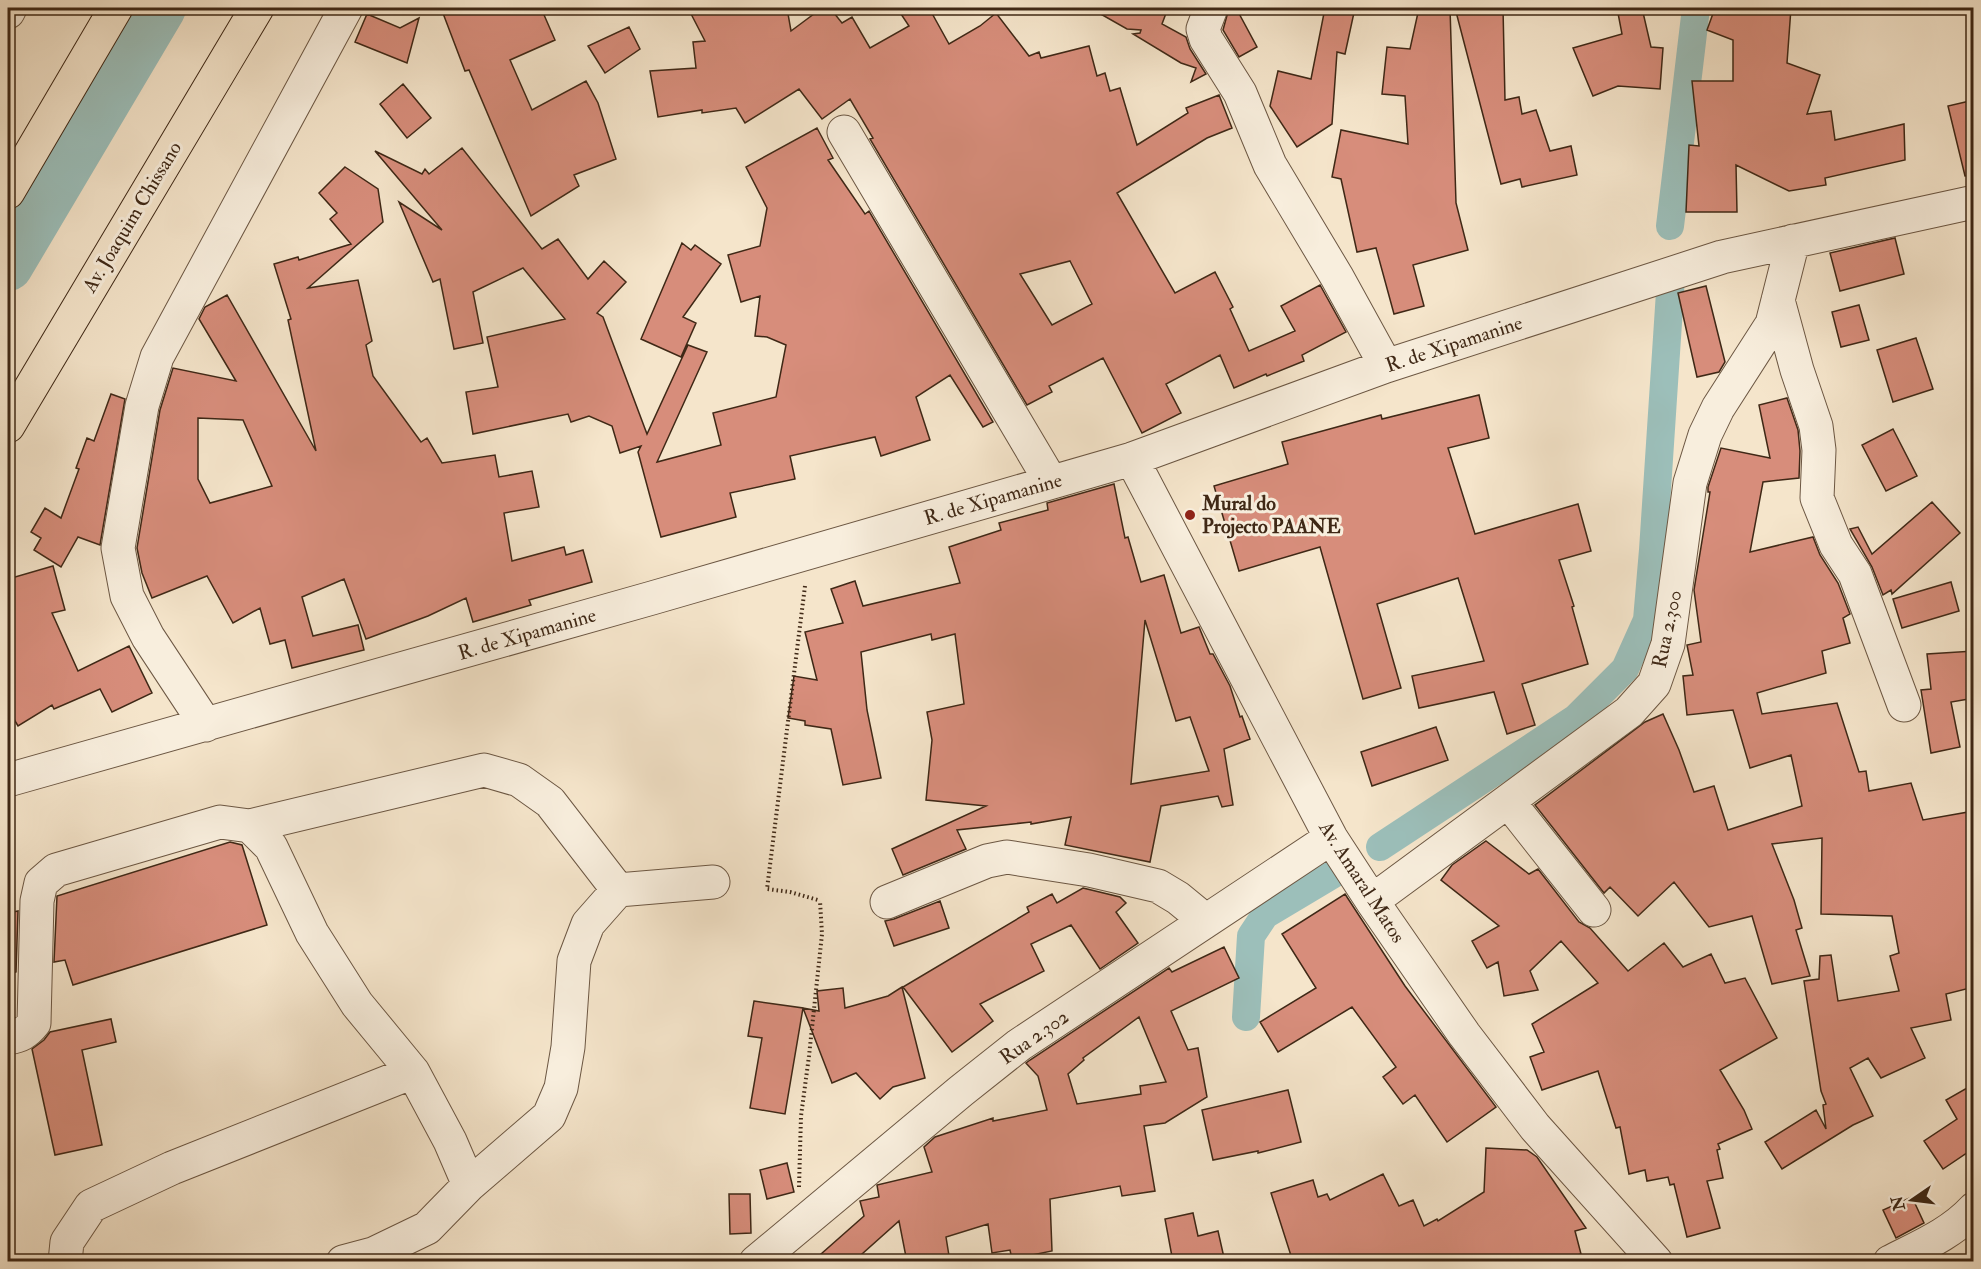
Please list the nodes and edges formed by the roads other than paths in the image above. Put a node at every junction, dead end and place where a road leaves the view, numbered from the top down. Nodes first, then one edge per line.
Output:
1 (10, 8) edge
2 (116, 8) edge
3 (257, 8) edge
4 (346, 8) edge
5 (1211, 8) edge
6 (8, 12) edge
7 (844, 132) dead end
8 (8, 192) edge
9 (1974, 202) edge
10 (1793, 241) junction
11 (1778, 300) junction
12 (1386, 366) junction
13 (8, 426) edge
14 (1132, 459) junction
15 (1051, 482) junction
16 (1904, 705) dead end
17 (206, 725) junction
18 (8, 780) edge
19 (1508, 801) junction
20 (250, 826) junction
21 (1331, 838) junction
22 (713, 882) dead end
23 (618, 890) junction
24 (1372, 901) junction
25 (887, 902) dead end
26 (1594, 910) dead end
27 (1206, 921) junction
28 (8, 1038) edge
29 (413, 1072) junction
30 (469, 1185) junction
31 (1974, 1209) edge
32 (65, 1262) edge
33 (343, 1262) edge
34 (756, 1262) edge
35 (1656, 1262) edge
36 (1890, 1262) edge

1 - 6 street
2 - 8 main road
3 - 13 main road, Av. Joaquim Chissano
4 - 17 street
5 - 12 street
7 - 15 street
9 - 10 street, R. de Xipamanine
10 - 11 street, Rua 2.300
10 - 12 street, R. de Xipamanine
11 - 16 street
11 - 19 street, Rua 2.300
12 - 14 street, R. de Xipamanine
14 - 15 street, R. de Xipamanine
14 - 21 street, Av. Amaral Matos
15 - 17 street, R. de Xipamanine
17 - 18 street, R. de Xipamanine
19 - 24 street, Rua 2.300
19 - 26 street
20 - 23 street
20 - 28 street
20 - 29 street
21 - 24 street, Av. Amaral Matos
21 - 27 street, Rua 2.302
22 - 23 street
23 - 30 street
24 - 35 street, Av. Amaral Matos
25 - 27 street
27 - 34 street, Rua 2.302
29 - 30 street
29 - 32 street
30 - 33 street
31 - 36 street

